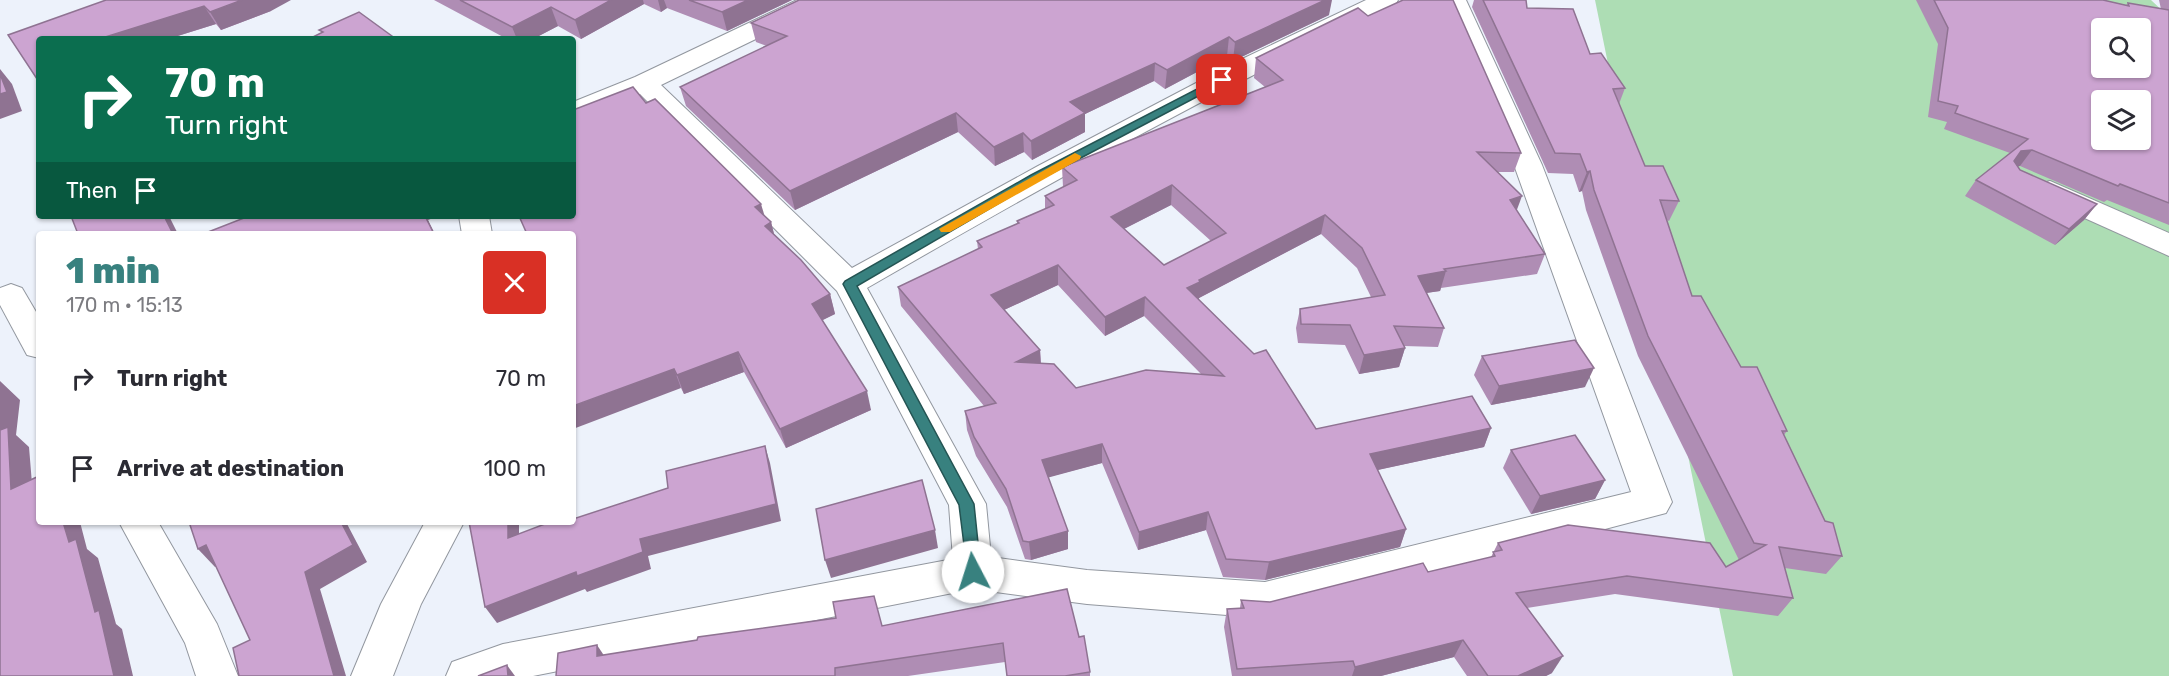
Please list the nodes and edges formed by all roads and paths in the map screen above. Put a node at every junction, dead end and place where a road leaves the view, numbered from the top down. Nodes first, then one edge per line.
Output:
1 (817, 0) edge
2 (1386, 0) edge
3 (1454, 0) edge
4 (644, 83) junction
5 (576, 111) edge
6 (2029, 182) edge
7 (2169, 245) edge
8 (849, 284) junction
9 (17, 295) edge
10 (36, 339) edge
11 (140, 525) edge
12 (443, 525) edge
13 (973, 572) junction
14 (217, 676) edge
15 (372, 676) edge
16 (467, 676) edge

1 - 4 street
2 - 8 street
3 - 13 street
4 - 5 street
4 - 8 street
6 - 7 street
8 - 13 street
9 - 10 street
11 - 14 street
12 - 15 street
13 - 16 street

